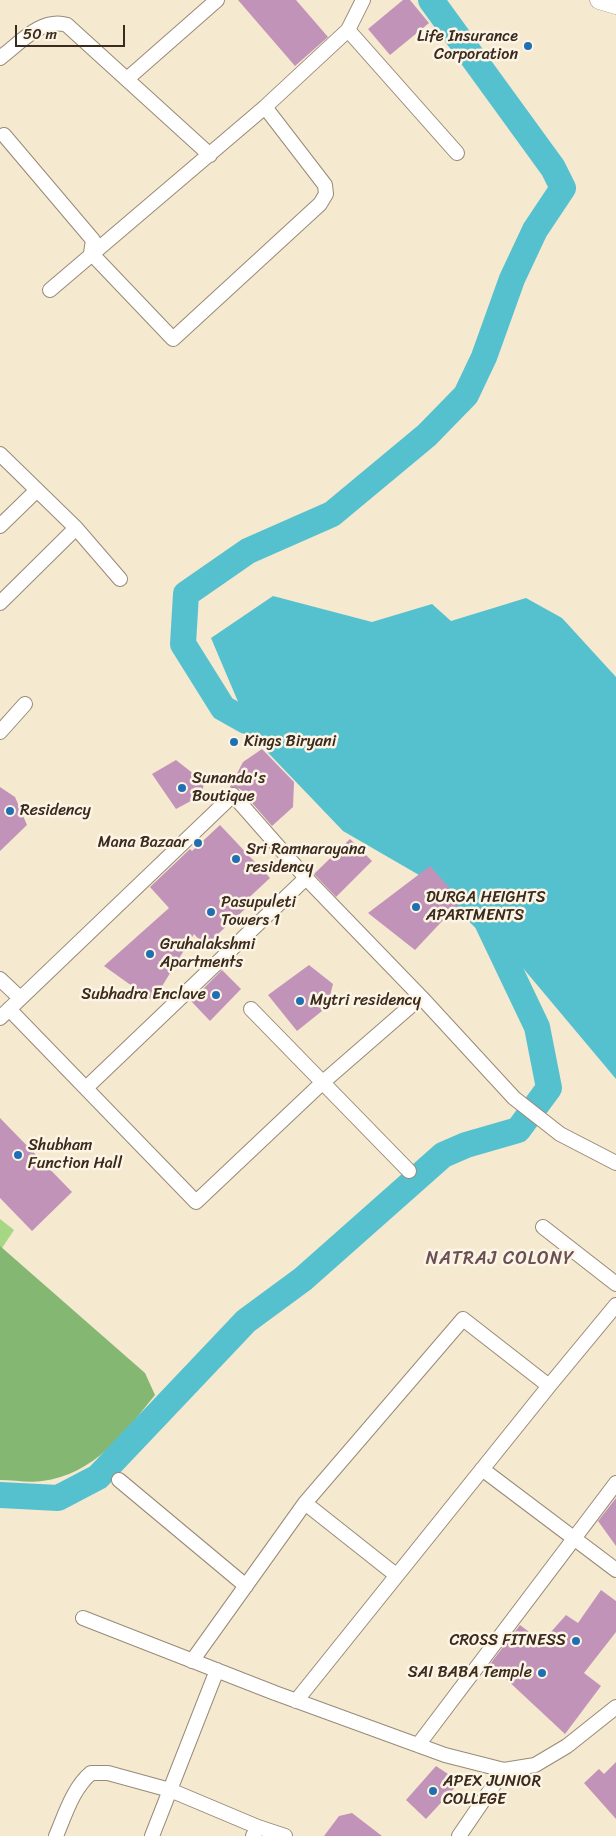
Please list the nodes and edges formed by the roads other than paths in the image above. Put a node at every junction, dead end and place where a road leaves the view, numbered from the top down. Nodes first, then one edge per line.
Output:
1 (217, 0) edge
2 (363, 0) edge
3 (599, 0) edge
4 (616, 4) edge
5 (348, 30) junction
6 (0, 58) edge
7 (127, 79) junction
8 (265, 107) junction
9 (4, 135) dead end
10 (457, 153) dead end
11 (210, 155) junction
12 (90, 253) junction
13 (50, 290) dead end
14 (0, 454) edge
15 (37, 490) junction
16 (0, 526) edge
17 (76, 528) junction
18 (120, 579) dead end
19 (0, 603) edge
20 (25, 704) dead end
21 (0, 732) edge
22 (306, 878) junction
23 (0, 979) edge
24 (421, 997) junction
25 (20, 998) junction
26 (251, 1009) dead end
27 (4, 1014) edge
28 (322, 1083) junction
29 (86, 1088) junction
30 (616, 1163) edge
31 (409, 1171) dead end
32 (543, 1226) dead end
33 (616, 1284) edge
34 (616, 1304) edge
35 (549, 1386) junction
36 (482, 1469) junction
37 (119, 1480) dead end
38 (616, 1482) edge
39 (305, 1503) junction
40 (575, 1538) junction
41 (616, 1570) edge
42 (396, 1575) junction
43 (246, 1586) junction
44 (82, 1618) dead end
45 (192, 1661) junction
46 (217, 1670) junction
47 (296, 1701) junction
48 (616, 1707) edge
49 (418, 1745) junction
50 (504, 1770) junction
51 (170, 1790) junction
52 (255, 1831) edge
53 (56, 1836) edge
54 (152, 1836) edge
55 (286, 1836) edge
56 (459, 1836) edge

1 - 7 street
2 - 5 street
3 - 4 main road
5 - 8 street
5 - 10 street
6 - 7 street
7 - 11 street
8 - 11 street
8 - 12 street
9 - 12 street
11 - 12 street
12 - 13 street
14 - 15 street
15 - 16 street
15 - 17 street
17 - 18 street
17 - 19 street
20 - 21 street
22 - 24 street
22 - 25 street
22 - 29 street
23 - 25 street
24 - 28 street
24 - 30 street
25 - 27 street
26 - 28 street
27 - 29 street
28 - 29 street
28 - 31 street
32 - 33 street
34 - 35 street
35 - 36 street
35 - 39 street
36 - 40 street
36 - 42 street
37 - 43 street
38 - 40 street
39 - 42 street
39 - 43 street
40 - 41 street
40 - 49 street
42 - 47 street
43 - 45 street
44 - 45 street
45 - 46 street
46 - 47 street
46 - 51 street
47 - 49 street
48 - 50 street
49 - 50 street
50 - 56 street
51 - 52 street
51 - 53 street
51 - 54 street
52 - 55 street

